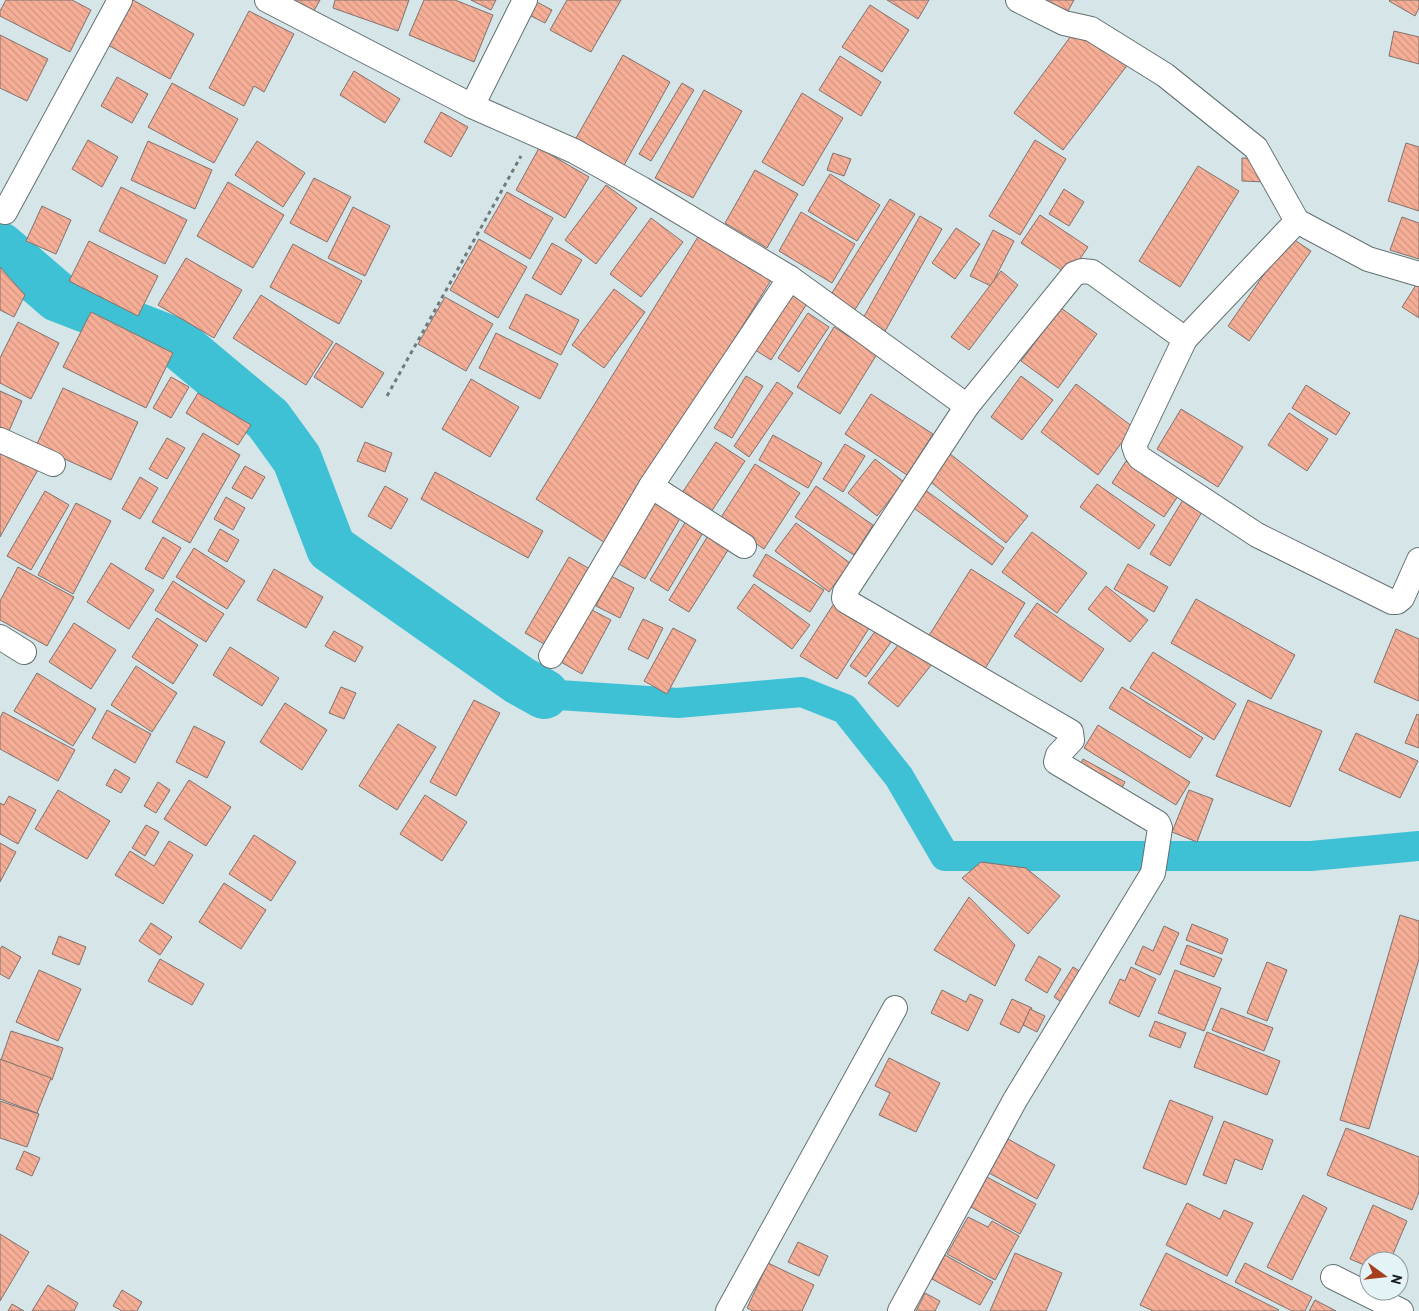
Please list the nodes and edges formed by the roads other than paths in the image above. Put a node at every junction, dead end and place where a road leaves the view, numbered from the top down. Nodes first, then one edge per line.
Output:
1 (120, 0) edge
2 (267, 0) edge
3 (525, 0) edge
4 (1018, 0) edge
5 (472, 106) junction
6 (4, 212) dead end
7 (1298, 221) junction
8 (1419, 274) edge
9 (790, 278) junction
10 (1185, 339) junction
11 (967, 406) junction
12 (0, 440) edge
13 (53, 464) dead end
14 (651, 486) junction
15 (744, 546) dead end
16 (1419, 560) edge
17 (0, 637) edge
18 (24, 652) dead end
19 (551, 656) dead end
20 (895, 1008) dead end
21 (1333, 1277) dead end
22 (728, 1311) edge
23 (900, 1311) edge
24 (1401, 1311) edge

1 - 6 street
2 - 5 street
3 - 5 street
4 - 7 street
5 - 9 street
7 - 8 street
7 - 10 street
9 - 11 street
9 - 14 street
10 - 11 street
10 - 16 street
11 - 23 street
12 - 13 street
14 - 15 street
14 - 19 street
17 - 18 street
20 - 22 street
21 - 24 street

